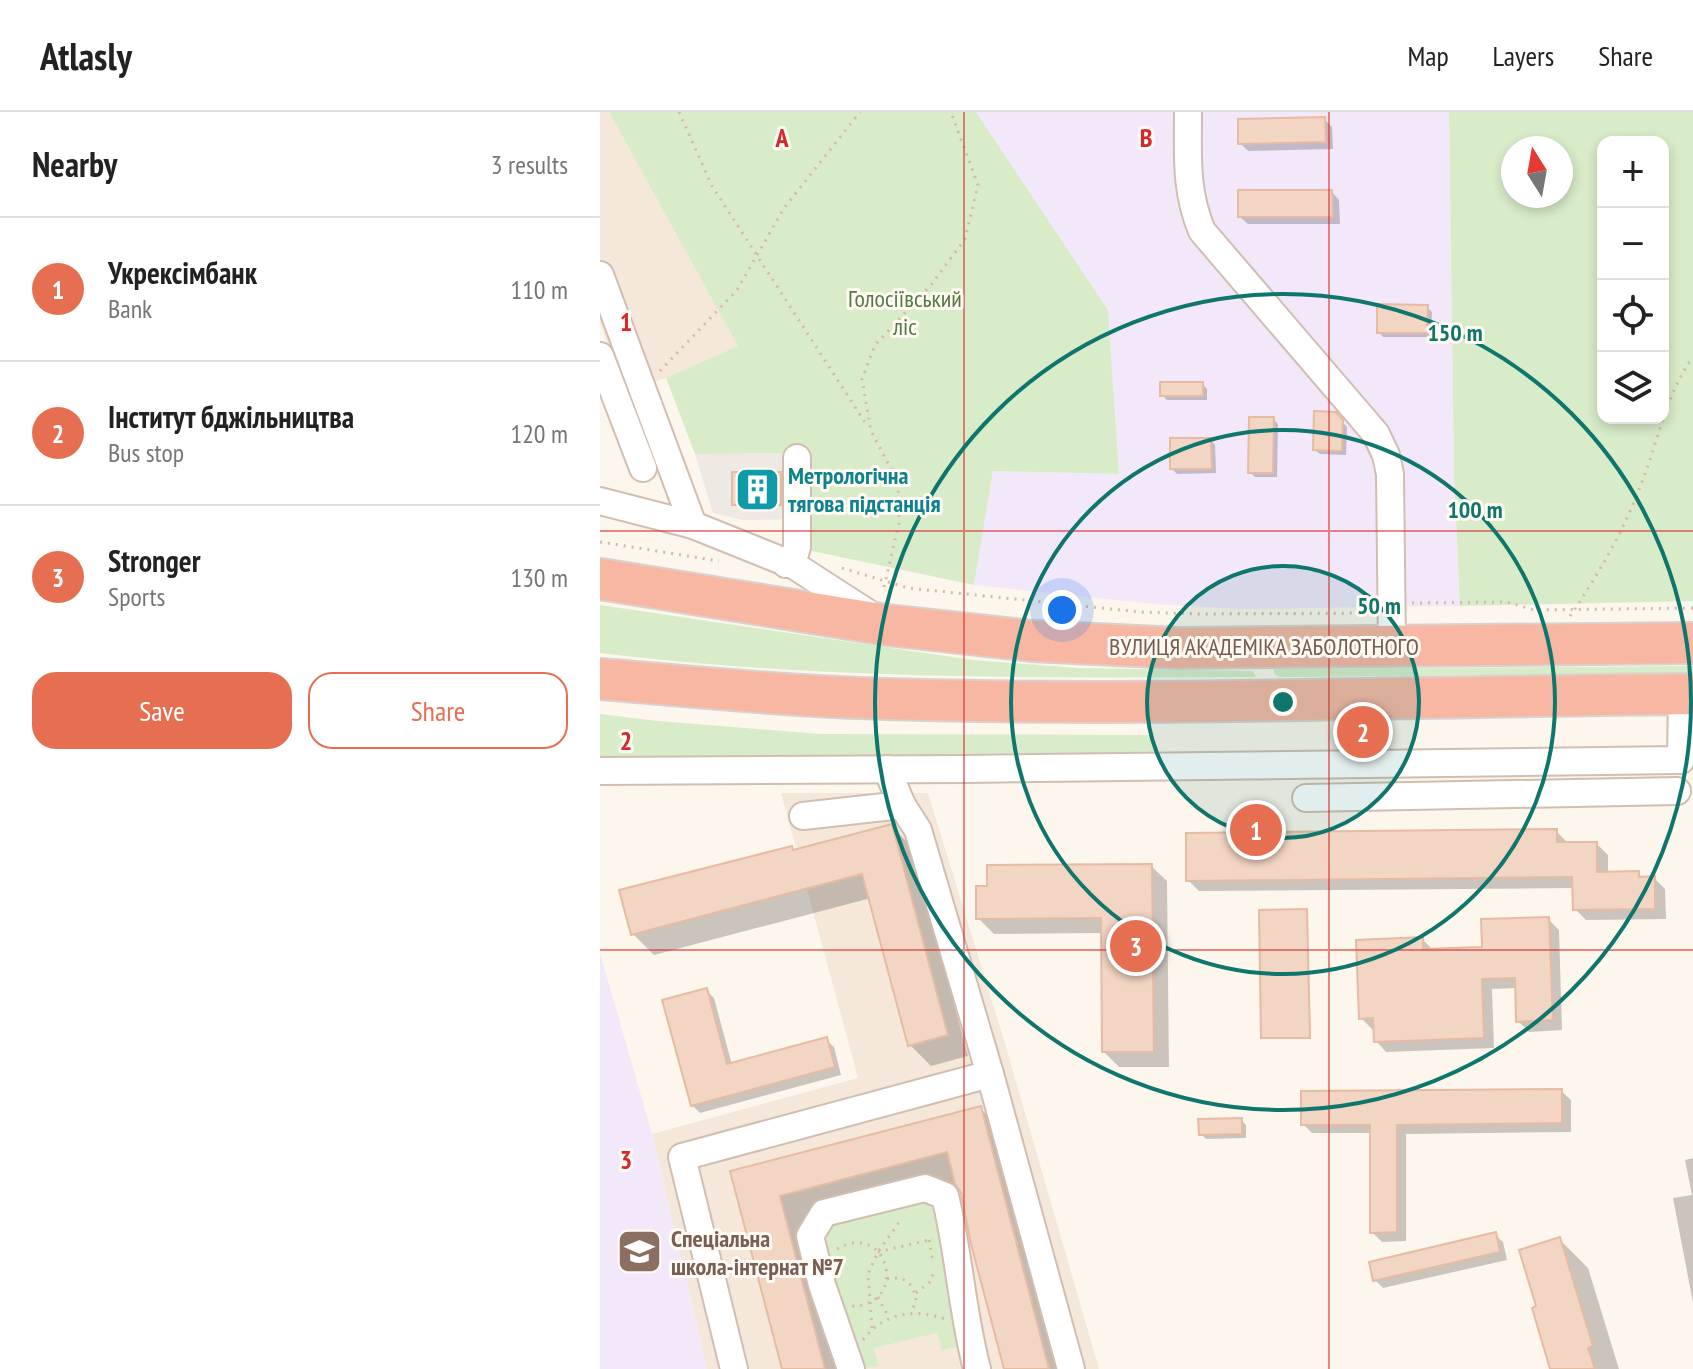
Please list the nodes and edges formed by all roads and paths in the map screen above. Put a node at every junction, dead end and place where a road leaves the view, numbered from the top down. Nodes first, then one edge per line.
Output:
1 (679, 112) edge
2 (860, 112) edge
3 (951, 112) edge
4 (1188, 112) edge
5 (757, 255) junction
6 (600, 275) edge
7 (600, 346) edge
8 (628, 351) junction
9 (600, 356) edge
10 (1693, 357) edge
11 (657, 374) dead end
12 (871, 431) junction
13 (797, 458) dead end
14 (643, 468) dead end
15 (600, 501) edge
16 (693, 525) junction
17 (600, 542) edge
18 (720, 561) dead end
19 (790, 565) junction
20 (600, 579) edge
21 (886, 581) junction
22 (886, 606) junction
23 (1693, 608) edge
24 (1575, 609) junction
25 (1570, 617) dead end
26 (1393, 628) junction
27 (1693, 643) edge
28 (600, 679) edge
29 (1687, 694) edge
30 (887, 769) junction
31 (600, 771) edge
32 (1677, 791) dead end
33 (1306, 798) dead end
34 (902, 805) junction
35 (803, 816) dead end
36 (990, 1074) junction
37 (935, 1192) junction
38 (954, 1233) junction
39 (929, 1240) junction
40 (892, 1250) junction
41 (878, 1252) junction
42 (884, 1260) junction
43 (887, 1279) junction
44 (821, 1280) junction
45 (916, 1293) junction
46 (878, 1297) junction
47 (869, 1303) junction
48 (911, 1312) junction
49 (889, 1318) junction
50 (872, 1328) junction
51 (967, 1329) junction
52 (850, 1367) edge
53 (734, 1369) edge
54 (977, 1369) edge
55 (1071, 1369) edge

1 - 5 path
2 - 5 path
3 - 12 path
4 - 26 lane
5 - 11 path
5 - 12 path
6 - 8 lane
7 - 8 lane
8 - 16 lane
9 - 14 lane
10 - 24 path
12 - 21 path
13 - 19 lane
15 - 16 lane
16 - 19 lane
17 - 18 path
19 - 21 path
19 - 22 lane
20 - 22 highway, ВУЛИЦЯ АКАДЕМІКА ЗАБОЛОТНОГО
21 - 22 path
21 - 26 path
22 - 26 highway, ВУЛИЦЯ АКАДЕМІКА ЗАБОЛОТНОГО
23 - 24 path
24 - 25 path
24 - 26 path
26 - 27 highway, ВУЛИЦЯ АКАДЕМІКА ЗАБОЛОТНОГО
28 - 29 highway
29 - 30 lane
30 - 31 lane
30 - 34 lane
32 - 33 lane
34 - 35 lane
34 - 36 lane
36 - 53 lane
36 - 55 lane
37 - 38 lane
37 - 41 path
37 - 44 lane
38 - 39 path
38 - 51 lane
39 - 40 path
39 - 45 path
40 - 41 path
40 - 42 path
41 - 42 path
41 - 44 path
41 - 47 path
42 - 43 path
43 - 45 path
43 - 46 path
44 - 47 path
44 - 52 lane
45 - 48 path
46 - 47 path
46 - 49 path
47 - 50 path
48 - 49 path
48 - 51 path
49 - 50 path
50 - 52 path
51 - 54 lane

